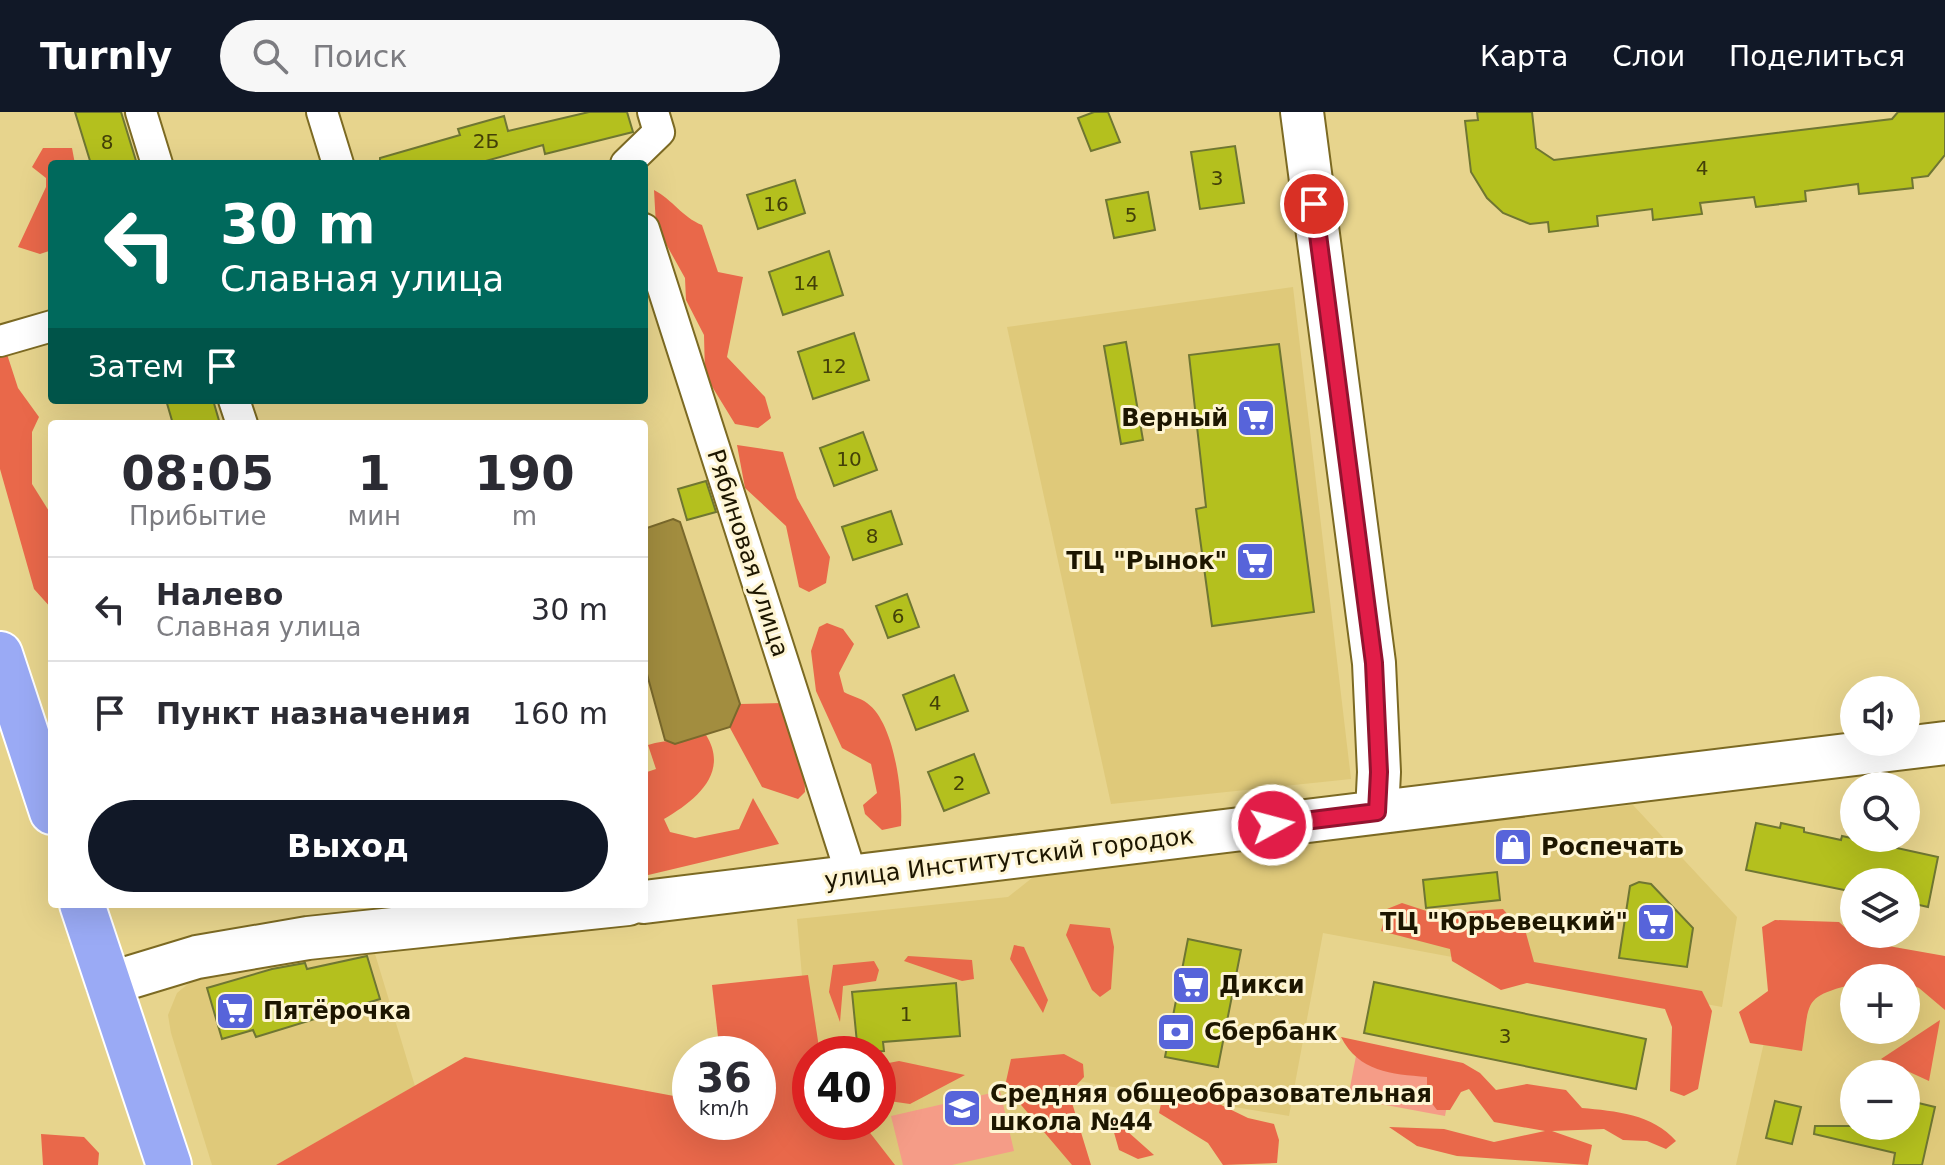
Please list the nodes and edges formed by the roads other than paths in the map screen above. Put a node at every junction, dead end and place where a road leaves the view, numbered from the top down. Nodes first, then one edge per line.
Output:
1 (141, 112) edge
2 (322, 112) edge
3 (653, 112) edge
4 (1302, 112) edge
5 (156, 160) edge
6 (337, 160) edge
7 (630, 160) edge
8 (648, 241) edge
9 (48, 327) edge
10 (0, 341) edge
11 (0, 654) edge
12 (1945, 743) edge
13 (48, 800) edge
14 (1377, 812) junction
15 (852, 877) junction
16 (648, 902) edge
17 (83, 908) edge
18 (539, 908) edge
19 (405, 914) edge
20 (108, 984) junction
21 (169, 1165) edge

1 - 5 street
2 - 6 street
3 - 7 street
4 - 14 street
8 - 15 street, Рябиновая улица
9 - 10 street
11 - 13 highway
12 - 14 street, улица Институтский городок
14 - 15 street, улица Институтский городок
15 - 16 street, улица Институтский городок
17 - 20 highway
18 - 19 street
19 - 20 street
20 - 21 highway

